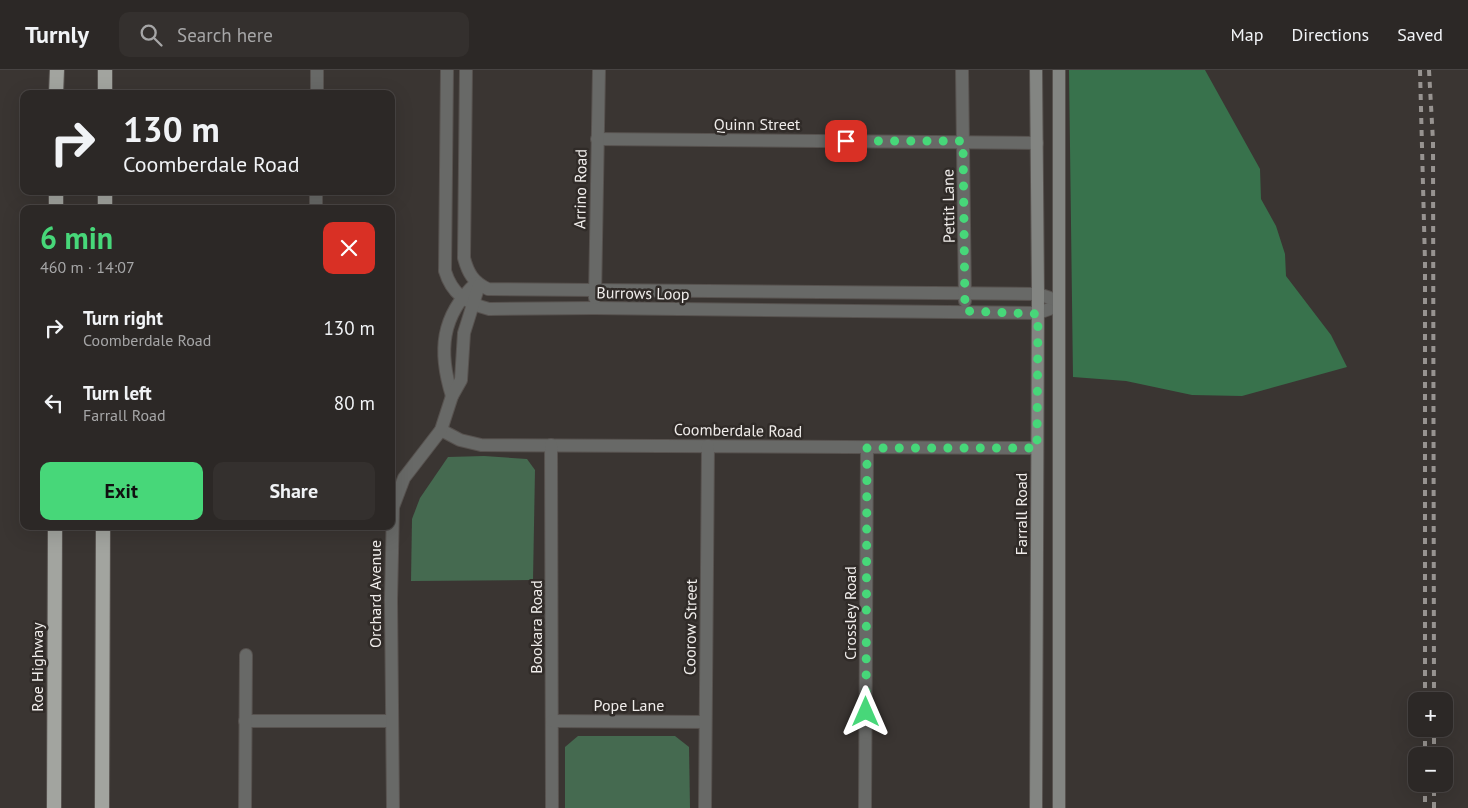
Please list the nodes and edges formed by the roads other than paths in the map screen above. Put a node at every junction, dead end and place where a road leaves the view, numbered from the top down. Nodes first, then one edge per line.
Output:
1 (56, 70) edge
2 (105, 70) edge
3 (317, 70) edge
4 (447, 70) edge
5 (466, 70) edge
6 (599, 70) edge
7 (962, 70) edge
8 (1036, 70) edge
9 (1059, 70) edge
10 (56, 90) edge
11 (105, 90) edge
12 (317, 90) edge
13 (446, 93) junction
14 (466, 94) junction
15 (598, 139) junction
16 (963, 141) junction
17 (1037, 142) junction
18 (446, 167) junction
19 (465, 167) junction
20 (445, 233) junction
21 (465, 233) junction
22 (477, 284) junction
23 (595, 290) junction
24 (676, 291) junction
25 (747, 292) junction
26 (818, 292) junction
27 (889, 293) junction
28 (965, 294) junction
29 (1038, 294) junction
30 (460, 298) junction
31 (1058, 304) junction
32 (474, 305) junction
33 (594, 308) junction
34 (676, 310) junction
35 (747, 310) junction
36 (817, 311) junction
37 (889, 311) junction
38 (965, 311) junction
39 (1038, 314) junction
40 (452, 396) junction
41 (440, 430) junction
42 (551, 445) junction
43 (708, 446) junction
44 (867, 448) junction
45 (1037, 448) junction
46 (395, 502) edge
47 (55, 530) edge
48 (103, 530) edge
49 (393, 530) edge
50 (246, 655) dead end
51 (245, 721) junction
52 (391, 721) junction
53 (552, 721) junction
54 (705, 722) junction
55 (54, 808) edge
56 (102, 808) edge
57 (245, 808) edge
58 (392, 808) edge
59 (552, 808) edge
60 (705, 808) edge
61 (865, 808) edge
62 (1036, 808) edge
63 (1059, 808) edge

1 - 10 highway
2 - 11 highway
3 - 12 street
4 - 13 street
5 - 14 street
6 - 15 street, Arrino Road
7 - 16 street, Pettit Lane
8 - 17 main road, Farrall Road
9 - 31 main road
13 - 14 street
13 - 18 street
14 - 19 street
15 - 16 street, Quinn Street
15 - 23 street, Arrino Road
16 - 17 street, Quinn Street
16 - 28 street, Pettit Lane
17 - 29 main road, Farrall Road
18 - 19 street
18 - 20 street
19 - 21 street
20 - 21 street
20 - 30 street
21 - 22 street
22 - 23 street, Burrows Loop
22 - 30 street
22 - 32 street, Orchard Avenue
23 - 24 street, Burrows Loop
23 - 33 street, Arrino Road
24 - 25 street, Burrows Loop
24 - 34 street
25 - 26 street, Burrows Loop
25 - 35 street
26 - 27 street, Burrows Loop
26 - 36 street
27 - 28 street, Burrows Loop
27 - 37 street
28 - 29 street, Burrows Loop
28 - 38 street, Pettit Lane
29 - 31 street, Burrows Loop
29 - 39 main road, Farrall Road
30 - 32 street, Burrows Loop
30 - 40 street
31 - 39 street, Burrows Loop
31 - 63 main road
32 - 33 street, Burrows Loop
32 - 40 street, Orchard Avenue
33 - 34 street, Burrows Loop
34 - 35 street, Burrows Loop
35 - 36 street, Burrows Loop
36 - 37 street, Burrows Loop
37 - 38 street, Burrows Loop
38 - 39 street, Burrows Loop
39 - 45 main road, Farrall Road
40 - 41 street, Orchard Avenue
41 - 42 street, Coomberdale Road
41 - 46 street, Orchard Avenue
42 - 43 street, Coomberdale Road
42 - 53 street, Bookara Road
43 - 44 street, Coomberdale Road
43 - 54 street, Coorow Street
44 - 45 street, Coomberdale Road
44 - 61 street, Crossley Road
45 - 62 main road, Farrall Road
47 - 55 highway, Roe Highway
48 - 56 highway
49 - 52 street, Orchard Avenue
50 - 51 street
51 - 52 street
51 - 57 street
52 - 58 street, Orchard Avenue
53 - 54 street, Pope Lane
53 - 59 street, Bookara Road
54 - 60 street, Coorow Street

